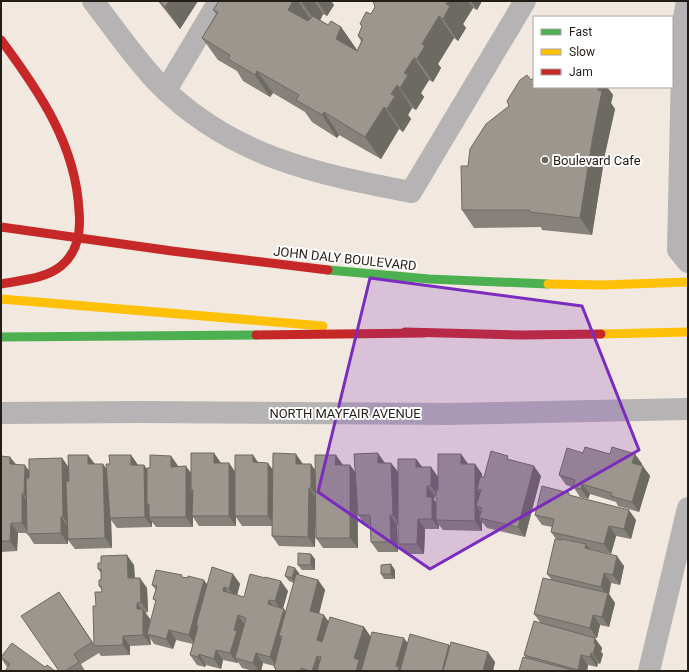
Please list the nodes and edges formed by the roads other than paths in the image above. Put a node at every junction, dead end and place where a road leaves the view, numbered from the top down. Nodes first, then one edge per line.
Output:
1 (93, 1) edge
2 (219, 1) edge
3 (525, 1) edge
4 (687, 1) edge
5 (1, 40) edge
6 (166, 90) junction
7 (684, 207) edge
8 (1, 227) edge
9 (78, 238) junction
10 (688, 262) edge
11 (688, 282) edge
12 (1, 284) edge
13 (1, 299) edge
14 (688, 332) edge
15 (424, 333) junction
16 (1, 337) edge
17 (688, 409) edge
18 (1, 413) edge
19 (688, 508) edge
20 (649, 671) edge

1 - 6 street
2 - 6 street
3 - 6 street
4 - 7 street
5 - 9 main road
7 - 10 street
8 - 9 main road, JOHN DALY BOULEVARD
9 - 11 main road, JOHN DALY BOULEVARD
9 - 12 main road
13 - 15 main road
14 - 15 main road
15 - 16 main road
17 - 18 street, NORTH MAYFAIR AVENUE
19 - 20 street

